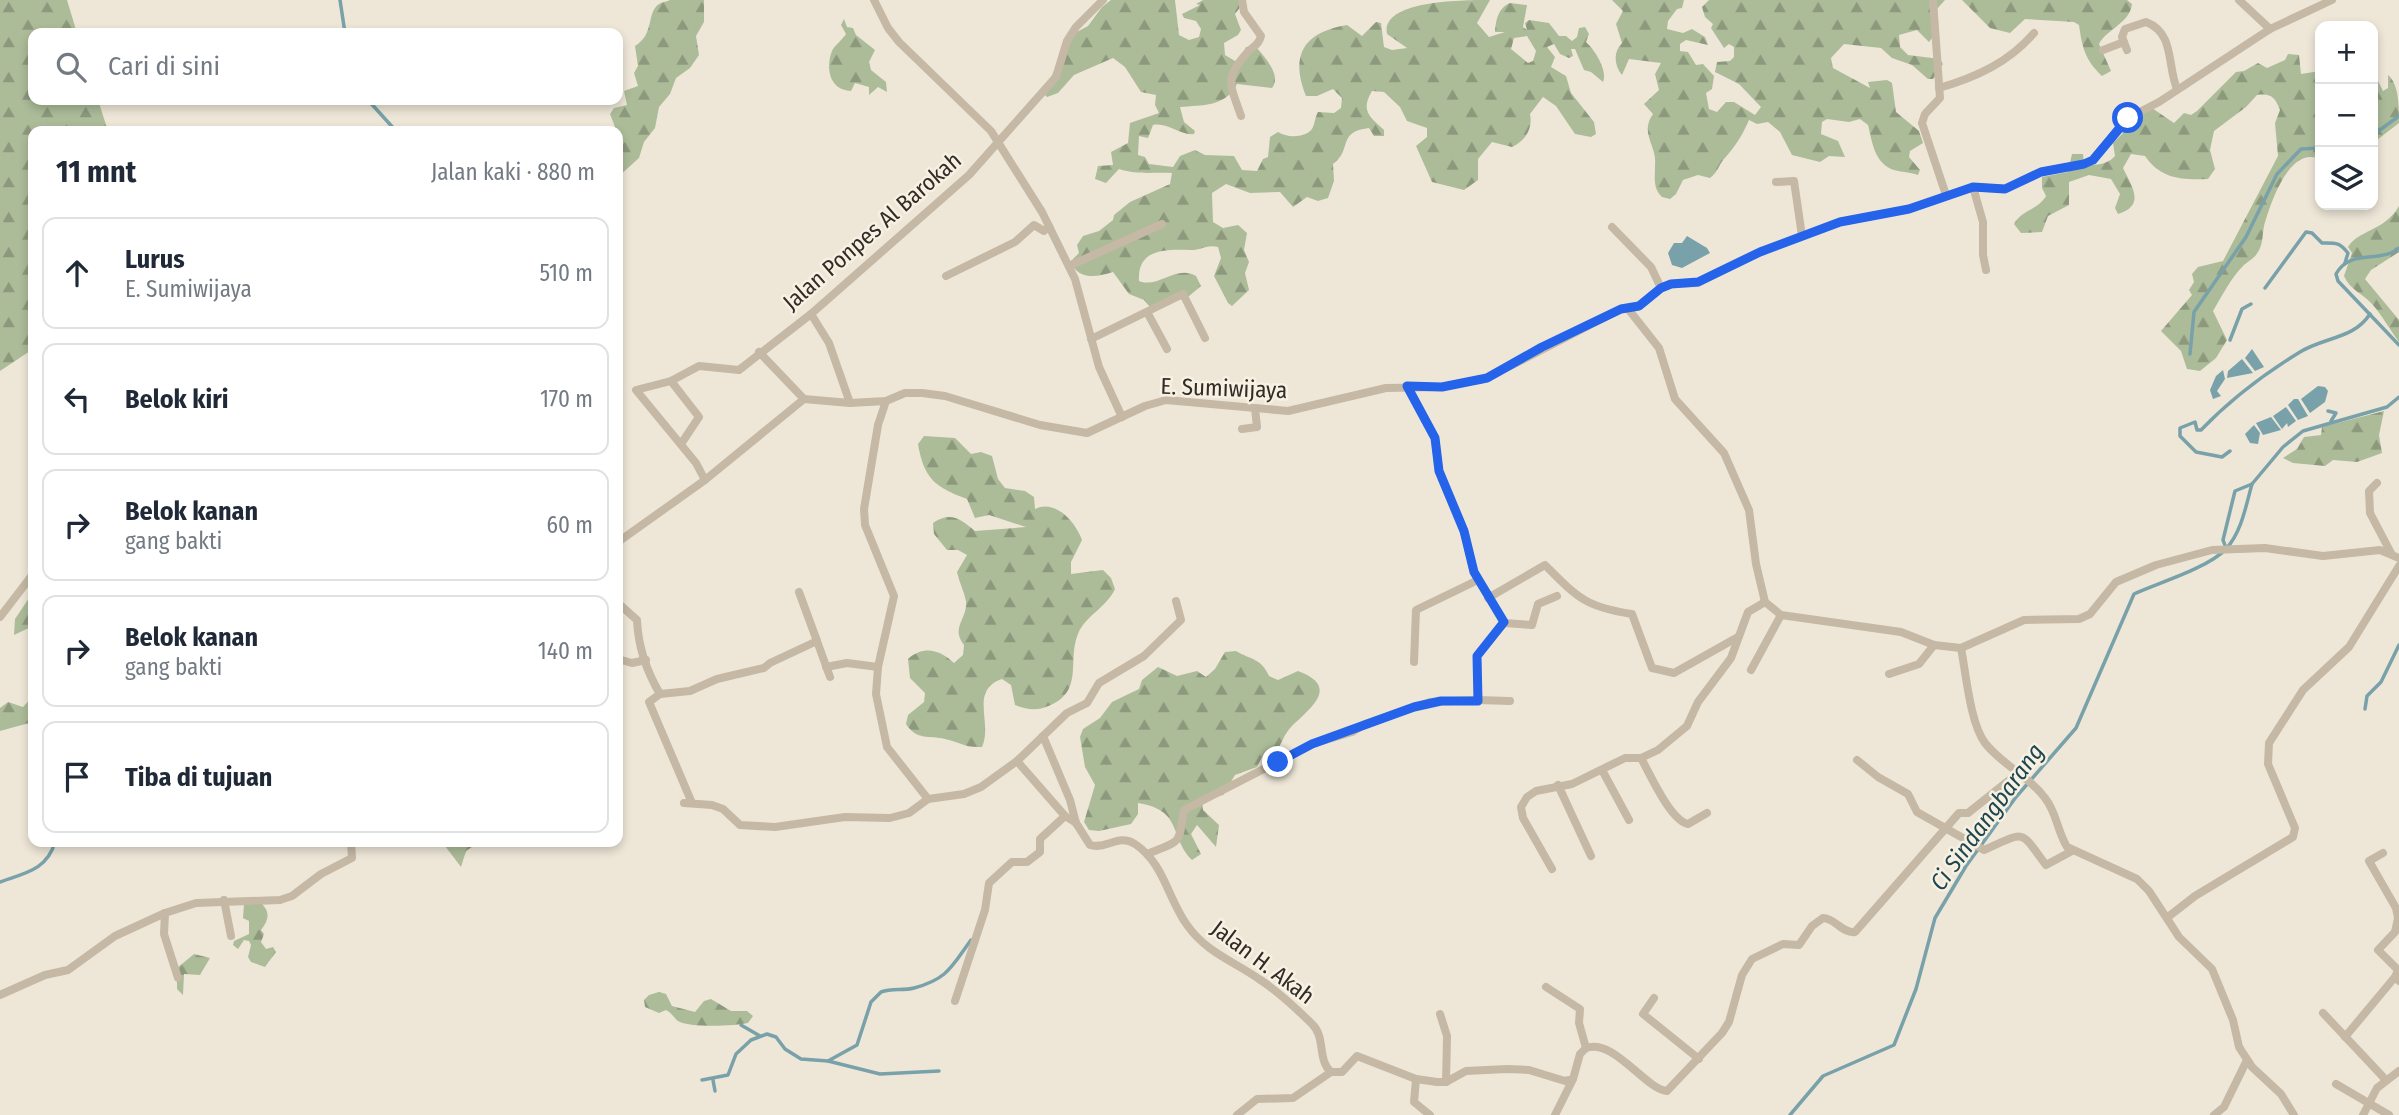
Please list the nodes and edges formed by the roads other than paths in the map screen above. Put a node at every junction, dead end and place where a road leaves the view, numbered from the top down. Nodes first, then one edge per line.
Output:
1 (874, 0) edge
2 (1103, 0) edge
3 (1242, 0) edge
4 (1933, 0) edge
5 (2239, 0) edge
6 (2332, 0) edge
7 (2270, 29) junction
8 (2034, 33) dead end
9 (2103, 50) dead end
10 (1939, 88) junction
11 (2177, 89) junction
12 (1241, 116) dead end
13 (996, 143) junction
14 (1776, 182) dead end
15 (1973, 187) junction
16 (1946, 195) junction
17 (1162, 224) dead end
18 (1049, 226) junction
19 (1612, 227) dead end
20 (1802, 236) junction
21 (1069, 266) junction
22 (1986, 270) dead end
23 (946, 276) dead end
24 (1661, 288) junction
25 (1629, 310) junction
26 (1147, 312) junction
27 (811, 314) junction
28 (1205, 338) dead end
29 (1091, 339) junction
30 (1167, 349) dead end
31 (759, 352) junction
32 (671, 381) junction
33 (1407, 386) junction
34 (804, 399) junction
35 (886, 401) junction
36 (850, 403) junction
37 (1255, 408) junction
38 (1122, 417) junction
39 (1242, 429) dead end
40 (681, 444) junction
41 (705, 480) junction
42 (2377, 483) dead end
43 (623, 538) edge
44 (2395, 556) edge
45 (2399, 566) edge
46 (1478, 580) junction
47 (28, 581) edge
48 (799, 592) dead end
49 (1557, 596) dead end
50 (1488, 598) junction
51 (1176, 601) dead end
52 (1765, 602) junction
53 (623, 607) edge
54 (1781, 615) junction
55 (0, 617) edge
56 (1504, 622) junction
57 (1738, 637) junction
58 (817, 641) junction
59 (1934, 645) junction
60 (1961, 648) junction
61 (623, 660) edge
62 (646, 660) junction
63 (1414, 662) dead end
64 (826, 667) junction
65 (878, 667) junction
66 (1751, 670) dead end
67 (1889, 674) dead end
68 (830, 677) dead end
69 (660, 694) junction
70 (1478, 701) junction
71 (1510, 701) dead end
72 (1043, 736) junction
73 (1641, 758) junction
74 (1857, 760) dead end
75 (1017, 761) junction
76 (1602, 770) junction
77 (2021, 775) junction
78 (1558, 785) junction
79 (928, 799) junction
80 (1707, 813) dead end
81 (1065, 816) junction
82 (1629, 820) dead end
83 (1076, 823) junction
84 (1946, 828) junction
85 (351, 847) edge
86 (2072, 851) junction
87 (2383, 853) dead end
88 (1147, 854) junction
89 (1591, 856) dead end
90 (1552, 870) dead end
91 (224, 900) junction
92 (2398, 907) edge
93 (165, 913) junction
94 (2168, 917) junction
95 (231, 936) dead end
96 (178, 978) dead end
97 (2397, 979) edge
98 (1546, 987) dead end
99 (0, 995) edge
100 (1654, 998) dead end
101 (955, 1001) dead end
102 (2323, 1013) dead end
103 (1440, 1014) dead end
104 (2345, 1037) junction
105 (1586, 1048) junction
106 (1699, 1059) junction
107 (2247, 1060) junction
108 (2399, 1071) edge
109 (1331, 1072) junction
110 (1573, 1079) junction
111 (2385, 1079) junction
112 (1416, 1080) junction
113 (1446, 1082) junction
114 (2336, 1084) dead end
115 (2368, 1101) junction
116 (1237, 1115) edge
117 (1430, 1115) edge
118 (1555, 1115) edge
119 (2214, 1115) edge
120 (2294, 1115) edge
121 (2363, 1115) edge
122 (2389, 1115) edge

1 - 13 street
2 - 13 street, Jalan Ponpes Al Barokah
3 - 12 street
4 - 10 street
5 - 7 street
6 - 7 street, E. Sumiwijaya
7 - 11 street, E. Sumiwijaya
8 - 10 street
9 - 11 street
10 - 16 street
11 - 15 street, E. Sumiwijaya
13 - 18 street
13 - 27 street, Jalan Ponpes Al Barokah
14 - 20 street
15 - 16 street, E. Sumiwijaya
15 - 22 street
16 - 20 street, E. Sumiwijaya
17 - 21 street
18 - 21 street
18 - 23 street
19 - 24 street
20 - 24 street, E. Sumiwijaya
21 - 29 street
24 - 25 street, E. Sumiwijaya
25 - 33 street, E. Sumiwijaya
25 - 52 street
26 - 28 street
26 - 29 street
26 - 30 street
27 - 31 street, Jalan Ponpes Al Barokah
27 - 36 street
29 - 38 street
31 - 32 street, Jalan Ponpes Al Barokah
31 - 34 street
32 - 40 street
32 - 40 street, Jalan Ponpes Al Barokah
33 - 37 street, E. Sumiwijaya
33 - 46 street
34 - 36 street, E. Sumiwijaya
34 - 41 street
35 - 36 street, E. Sumiwijaya
35 - 38 street, E. Sumiwijaya
35 - 65 street
37 - 38 street, E. Sumiwijaya
37 - 39 street
40 - 41 street
41 - 43 street
42 - 44 street
44 - 60 street
45 - 94 street
46 - 50 street
46 - 63 street
47 - 55 street
48 - 58 street
49 - 56 street
50 - 56 street
50 - 57 street
51 - 72 street
52 - 54 street
52 - 57 street
53 - 62 street
54 - 59 street
54 - 66 street
56 - 70 street
57 - 73 street
58 - 64 street
58 - 69 street
59 - 60 street
59 - 67 street
60 - 77 street
61 - 62 street
62 - 69 street
64 - 65 street
64 - 68 street
65 - 79 street
69 - 79 street
70 - 71 street
70 - 88 street
72 - 75 street
72 - 83 street
73 - 76 street
73 - 80 street
74 - 84 street
75 - 79 street
75 - 81 street
76 - 78 street
76 - 82 street
77 - 84 street
77 - 86 street
78 - 89 street
78 - 90 street
81 - 83 street
81 - 101 street
83 - 88 street
84 - 86 street
84 - 106 street
85 - 91 street
86 - 94 street
87 - 92 street
88 - 109 street, Jalan H. Akah
91 - 93 street
91 - 95 street
92 - 97 street
93 - 96 street
93 - 99 street
94 - 107 street
97 - 104 street
98 - 105 street
100 - 106 street
102 - 104 street
103 - 113 street
104 - 111 street
105 - 106 street
105 - 110 street
107 - 119 street
107 - 120 street
108 - 111 street
109 - 112 street
109 - 116 street
110 - 113 street
110 - 118 street
111 - 115 street
112 - 113 street
112 - 117 street
114 - 115 street
115 - 121 street
115 - 122 street

